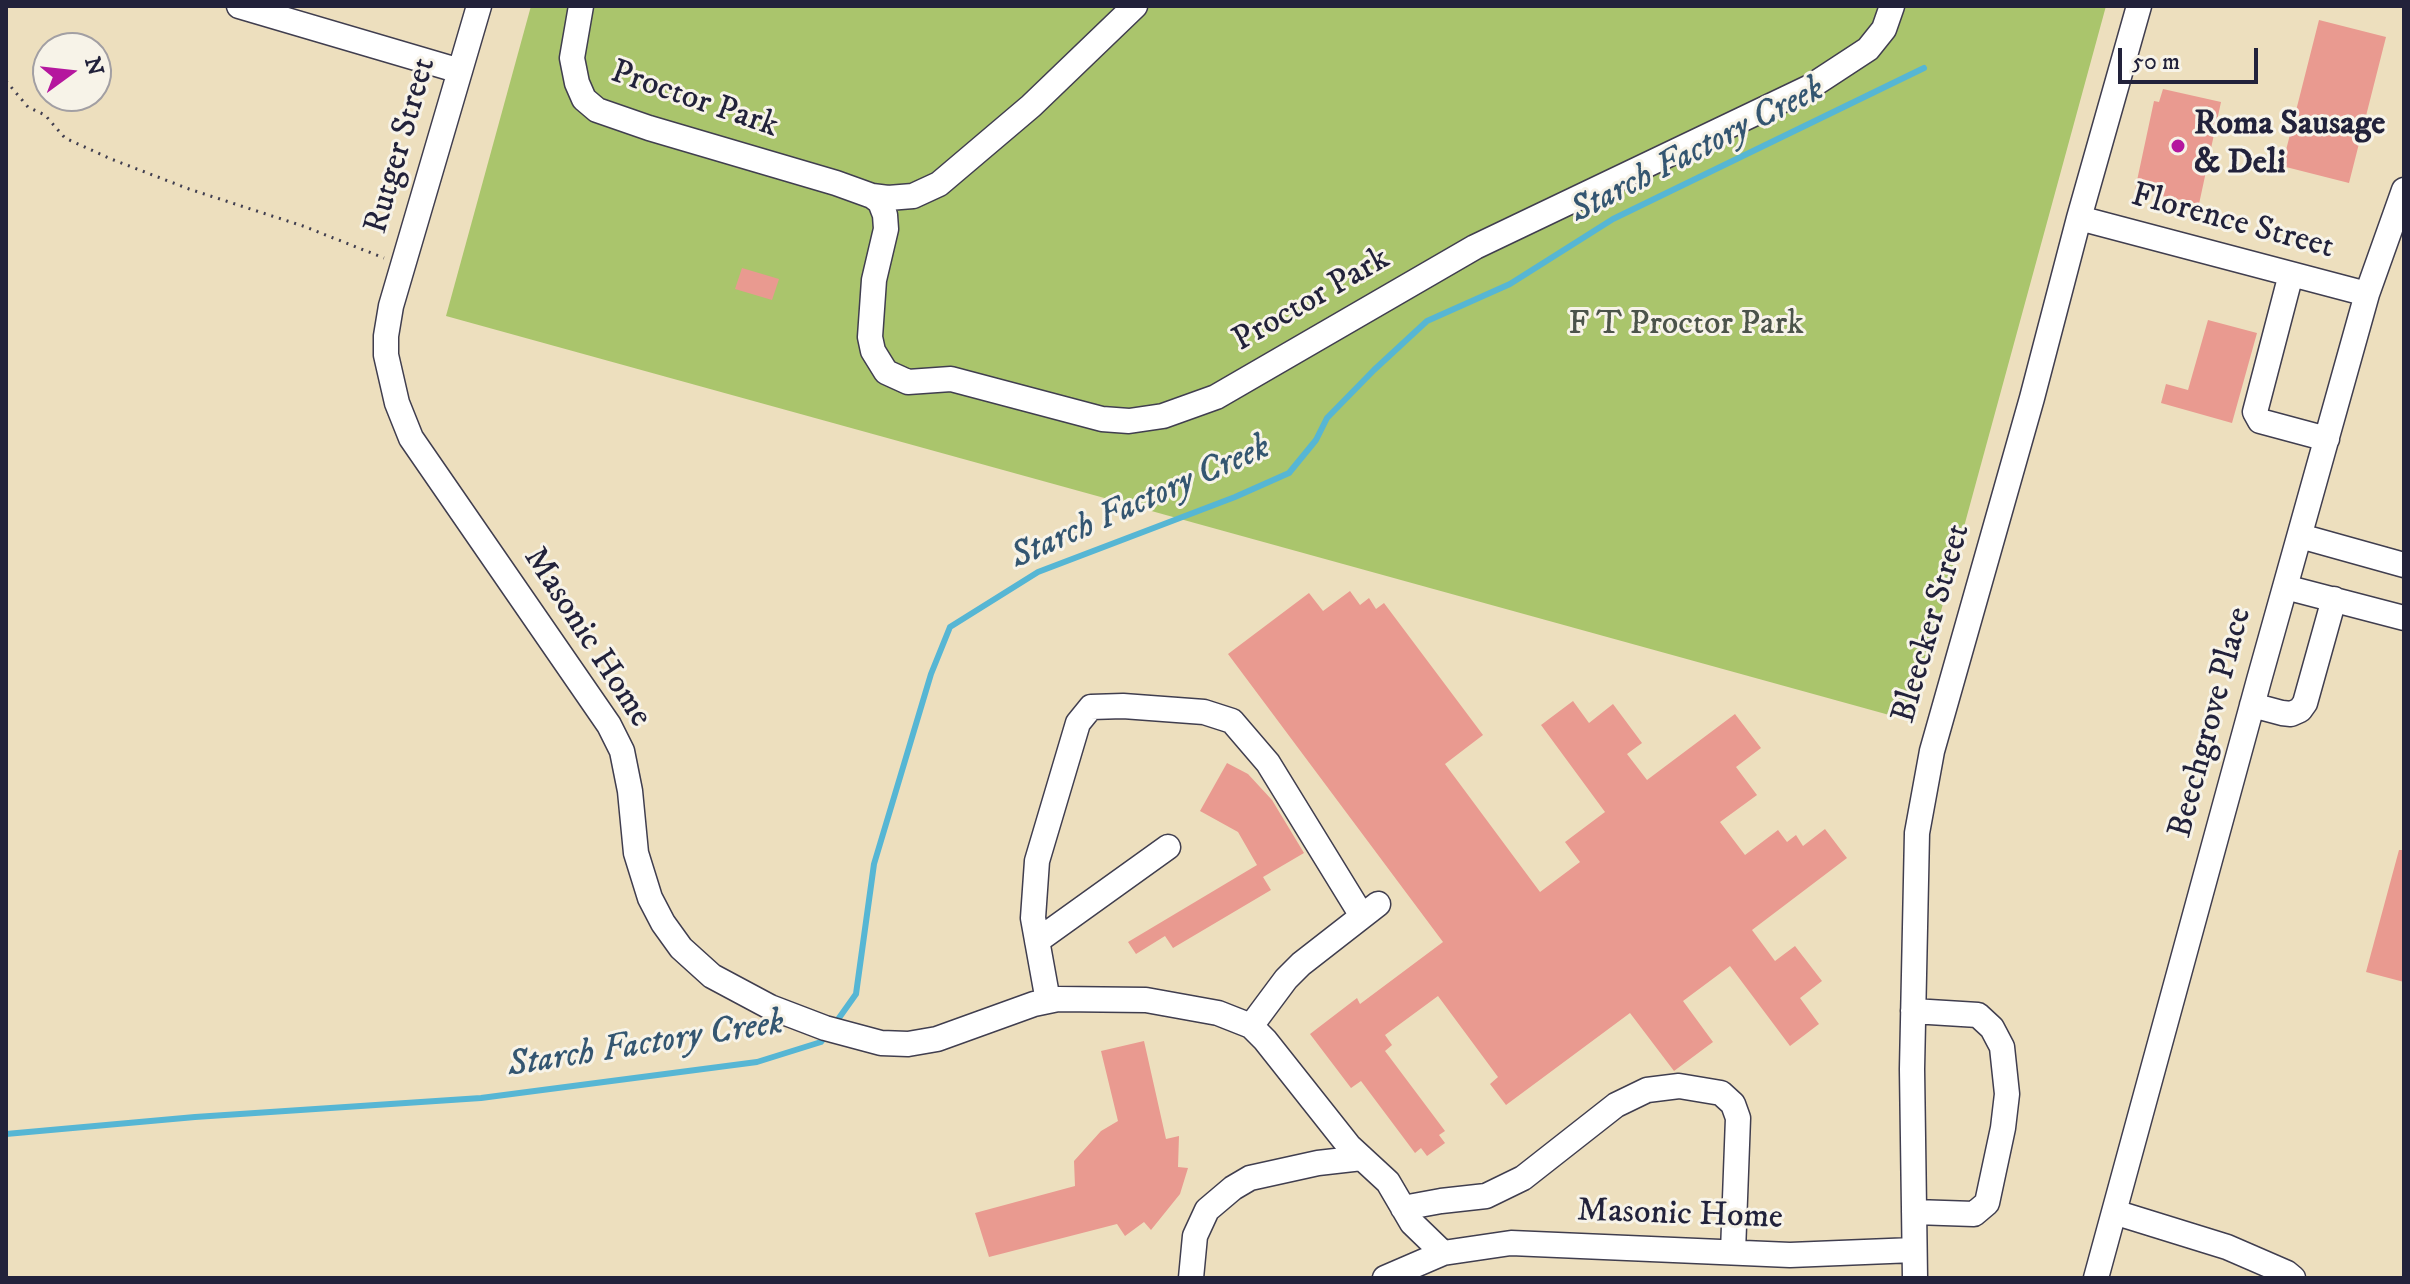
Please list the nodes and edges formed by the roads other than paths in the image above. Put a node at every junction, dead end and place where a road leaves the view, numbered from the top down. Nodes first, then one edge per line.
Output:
1 (239, 6) edge
2 (479, 6) edge
3 (581, 6) edge
4 (1135, 6) edge
5 (1892, 6) edge
6 (2139, 6) edge
7 (460, 71) junction
8 (2404, 190) edge
9 (872, 196) junction
10 (2079, 218) junction
11 (2291, 274) junction
12 (2367, 294) junction
13 (391, 306) joint
14 (2327, 439) junction
15 (2300, 536) junction
16 (2404, 565) edge
17 (2285, 587) junction
18 (2334, 599) junction
19 (2404, 618) edge
20 (2252, 705) junction
21 (1168, 847) dead end
22 (1037, 941) junction
23 (1048, 1001) junction
24 (1913, 1011) junction
25 (1251, 1026) junction
26 (1362, 1158) junction
27 (1403, 1208) junction
28 (1914, 1212) junction
29 (2114, 1212) junction
30 (1914, 1250) junction
31 (1733, 1252) junction
32 (1443, 1253) junction
33 (1191, 1278) edge
34 (1385, 1278) edge
35 (1915, 1278) edge
36 (2096, 1278) edge
37 (2293, 1278) edge

1 - 7 street
2 - 7 street, Rutger Street
3 - 9 street, Proctor Park
4 - 9 street, Proctor Park
5 - 9 street, Proctor Park
6 - 10 street, Bleecker Street
7 - 13 street, Rutger Street
8 - 12 street, Beechgrove Place
10 - 11 street, Florence Street
10 - 24 street, Bleecker Street
11 - 12 street, Florence Street
11 - 14 street
12 - 14 street, Beechgrove Place
13 - 23 street, Masonic Home
14 - 15 street, Beechgrove Place
15 - 16 street
15 - 17 street, Beechgrove Place
17 - 18 street
17 - 20 street, Beechgrove Place
18 - 19 street
18 - 20 street
20 - 29 street, Beechgrove Place
21 - 22 street
22 - 23 street
22 - 25 street
23 - 25 street, Masonic Home
24 - 28 street, Bleecker Street
24 - 28 street
25 - 26 street, Masonic Home
26 - 27 street, Masonic Home
26 - 33 street
27 - 31 street
27 - 32 street, Masonic Home
28 - 30 street, Bleecker Street
29 - 36 street, Beechgrove Place
29 - 37 street
30 - 31 street, Masonic Home
30 - 35 street, Bleecker Street
31 - 32 street, Masonic Home
32 - 34 street, Masonic Home

